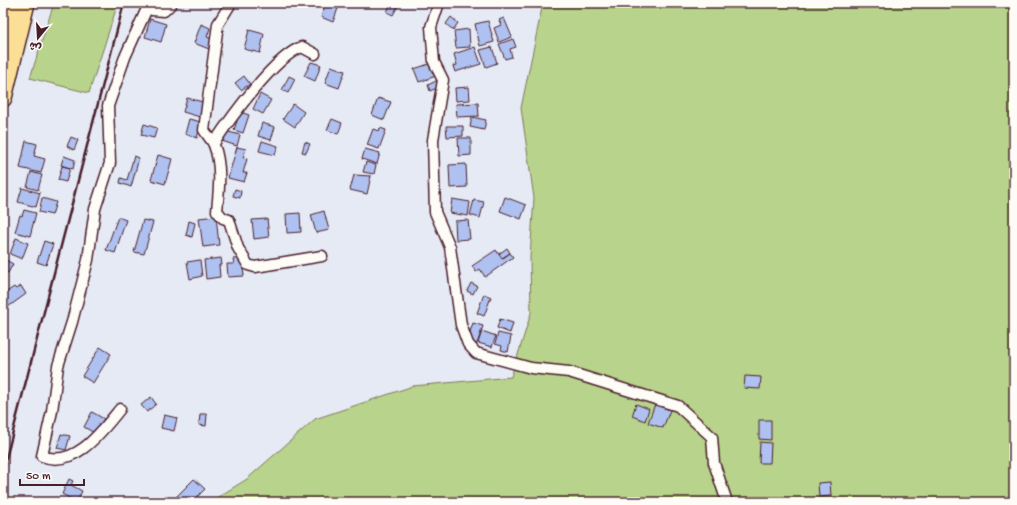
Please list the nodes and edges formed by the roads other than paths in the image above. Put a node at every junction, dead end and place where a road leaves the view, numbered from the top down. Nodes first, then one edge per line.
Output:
1 (14, 3) edge
2 (26, 3) edge
3 (149, 3) edge
4 (172, 3) edge
5 (231, 3) edge
6 (440, 3) edge
7 (3, 40) edge
8 (315, 54) dead end
9 (3, 98) edge
10 (214, 143) junction
11 (322, 256) dead end
12 (120, 409) dead end
13 (727, 502) edge

1 - 7 highway
2 - 9 highway
3 - 4 street
3 - 12 street
5 - 10 street
6 - 13 street
8 - 10 street
10 - 11 street

